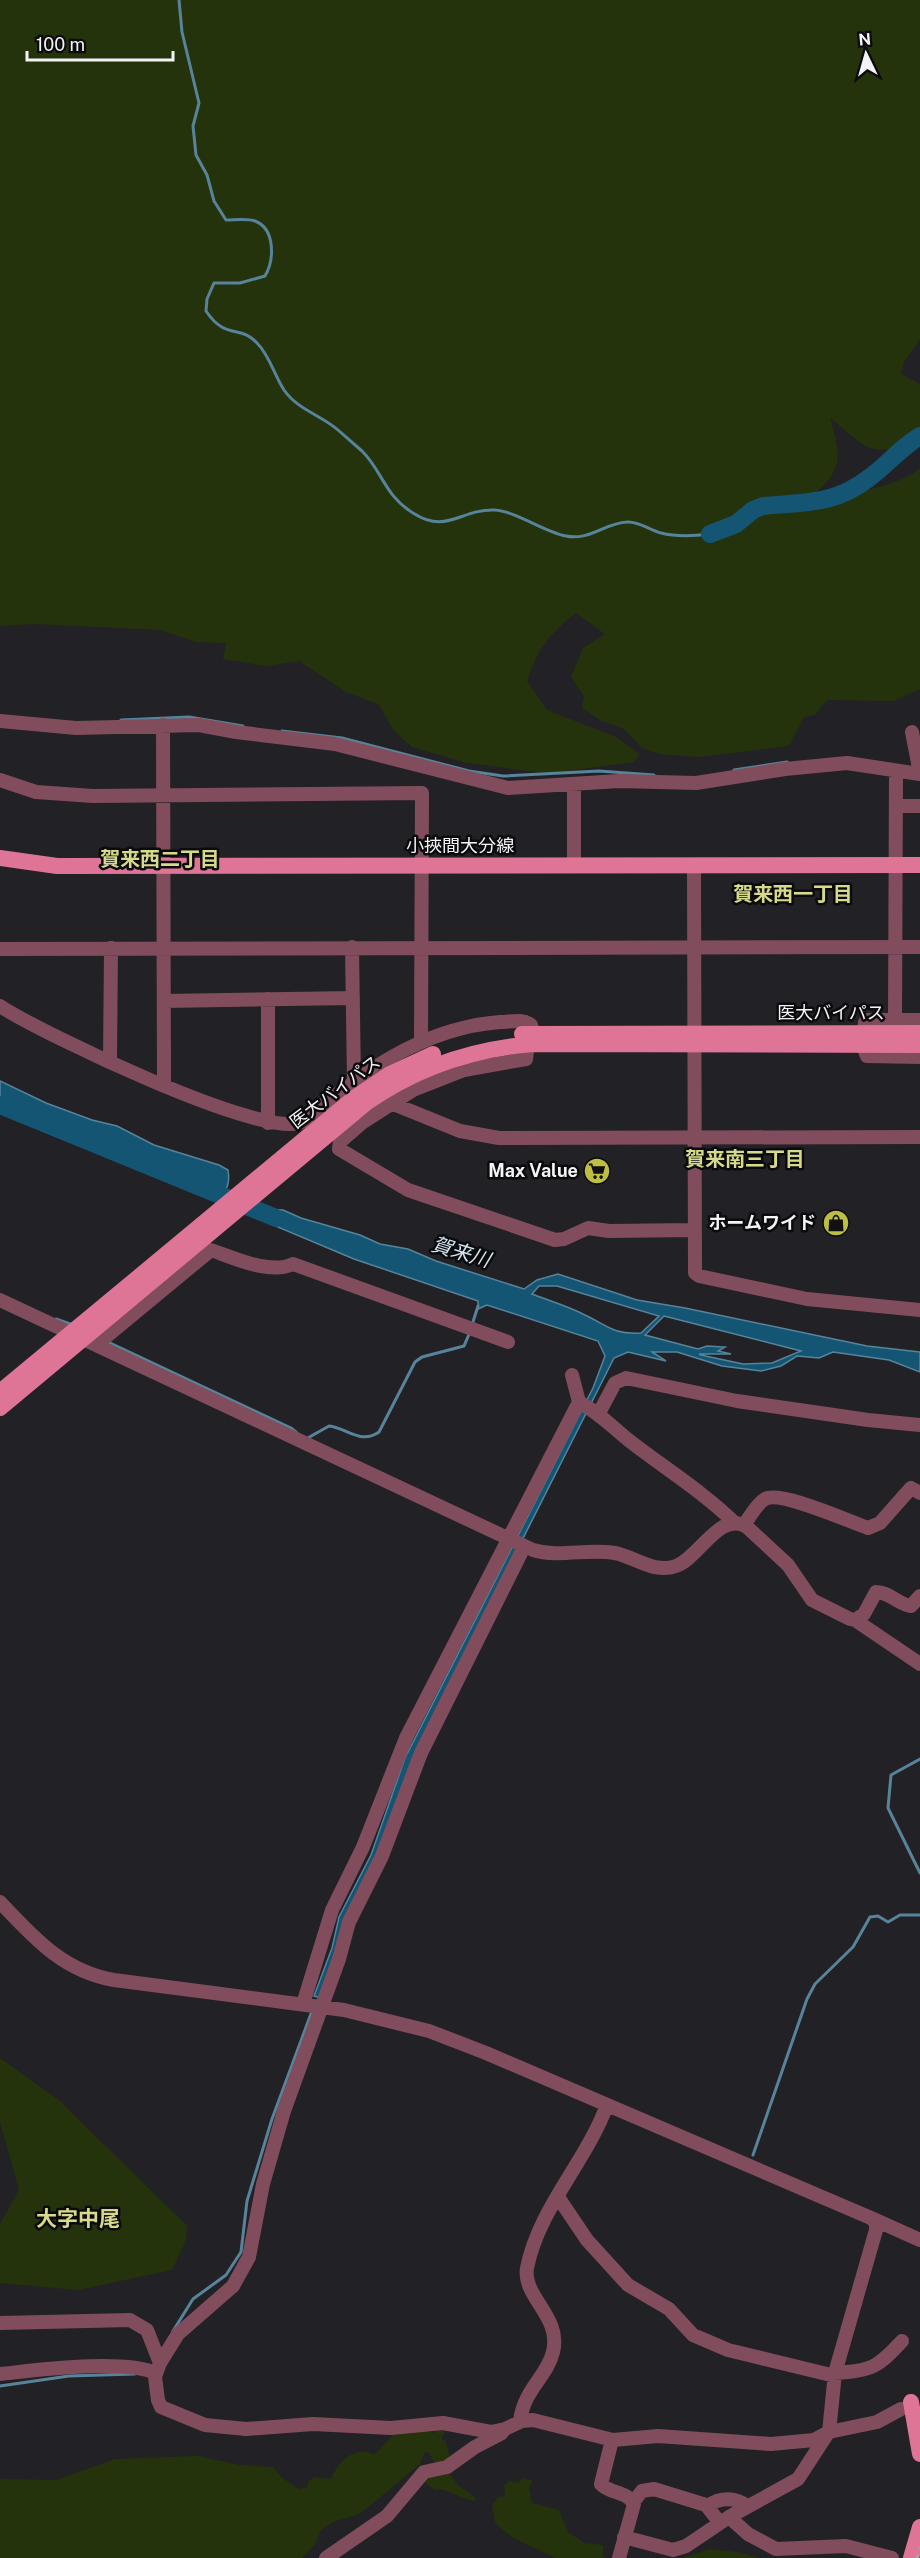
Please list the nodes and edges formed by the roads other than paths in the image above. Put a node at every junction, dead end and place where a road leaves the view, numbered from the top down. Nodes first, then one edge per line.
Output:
1 (0, 721) edge
2 (163, 725) junction
3 (912, 732) dead end
4 (896, 772) junction
5 (920, 773) edge
6 (0, 780) edge
7 (574, 784) junction
8 (163, 796) junction
9 (896, 806) junction
10 (920, 806) edge
11 (0, 858) edge
12 (694, 865) junction
13 (896, 865) junction
14 (920, 865) edge
15 (164, 866) junction
16 (422, 866) junction
17 (574, 866) junction
18 (694, 945) junction
19 (352, 947) junction
20 (422, 947) junction
21 (896, 947) junction
22 (920, 947) edge
23 (111, 948) junction
24 (164, 948) junction
25 (0, 949) edge
26 (353, 998) junction
27 (268, 999) junction
28 (164, 1001) junction
29 (0, 1006) edge
30 (895, 1020) junction
31 (920, 1020) edge
32 (920, 1033) edge
33 (694, 1038) junction
34 (864, 1039) junction
35 (525, 1041) junction
36 (422, 1042) junction
37 (920, 1045) edge
38 (920, 1057) edge
39 (110, 1060) junction
40 (354, 1080) junction
41 (164, 1084) junction
42 (391, 1103) junction
43 (268, 1123) junction
44 (694, 1136) junction
45 (920, 1137) edge
46 (694, 1230) junction
47 (0, 1300) edge
48 (920, 1310) edge
49 (84, 1333) junction
50 (508, 1342) dead end
51 (572, 1375) dead end
52 (0, 1392) edge
53 (579, 1402) junction
54 (0, 1408) edge
55 (599, 1413) junction
56 (920, 1425) edge
57 (920, 1493) edge
58 (739, 1524) junction
59 (508, 1539) junction
60 (524, 1547) junction
61 (920, 1596) edge
62 (855, 1620) junction
63 (920, 1664) edge
64 (0, 1902) edge
65 (313, 2005) junction
66 (607, 2105) junction
67 (558, 2197) junction
68 (871, 2218) junction
69 (920, 2240) edge
70 (0, 2323) edge
71 (902, 2341) dead end
72 (158, 2368) junction
73 (0, 2374) edge
74 (835, 2375) junction
75 (910, 2402) edge
76 (515, 2424) junction
77 (829, 2432) junction
78 (612, 2440) junction
79 (920, 2454) edge
80 (634, 2502) junction
81 (708, 2506) junction
82 (747, 2506) junction
83 (724, 2520) junction
84 (920, 2527) edge
85 (624, 2537) junction
86 (694, 2541) junction
87 (326, 2558) edge
88 (619, 2558) edge
89 (686, 2558) edge
90 (892, 2558) edge
91 (911, 2558) edge

1 - 2 street
2 - 7 street
2 - 8 street
3 - 5 street
4 - 5 street
4 - 7 street
4 - 9 street
6 - 8 street
7 - 17 street
8 - 15 street
8 - 16 street
9 - 10 street
9 - 13 street
11 - 15 main road, 小挾間大分線
12 - 13 main road, 小挾間大分線
12 - 17 main road, 小挾間大分線
12 - 18 street
13 - 14 main road, 小挾間大分線
13 - 21 street
15 - 16 main road, 小挾間大分線
15 - 24 street
16 - 17 main road, 小挾間大分線
16 - 20 street
18 - 20 street
18 - 21 street
18 - 33 street
19 - 20 street
19 - 24 street
19 - 26 street
20 - 36 street
21 - 22 street
21 - 30 street
23 - 24 street
23 - 25 street
23 - 39 street
24 - 28 street
26 - 27 street
26 - 40 street
27 - 28 street
27 - 43 street
28 - 41 street
29 - 39 street
30 - 31 street
30 - 34 street
32 - 34 main road, 医大バイパス
33 - 34 main road, 医大バイパス
33 - 35 main road, 医大バイパス
33 - 44 street
34 - 37 main road, 医大バイパス
34 - 38 street
35 - 36 street
35 - 42 street
35 - 49 main road
35 - 49 main road, 医大バイパス
36 - 40 street
39 - 41 street
40 - 43 street
41 - 43 street
42 - 44 street
42 - 46 street
44 - 45 street
44 - 46 street
46 - 48 street
47 - 49 street
49 - 50 street
49 - 52 main road, 医大バイパス
49 - 54 main road, 医大バイパス
49 - 59 street
51 - 53 street
53 - 55 street
53 - 59 street
55 - 56 street
55 - 58 street
57 - 58 street
58 - 60 street
58 - 62 street
59 - 60 street
59 - 65 street
60 - 65 street
61 - 62 street
62 - 63 street
64 - 65 street
65 - 66 street
65 - 72 street
66 - 67 street
66 - 68 street
67 - 74 street
67 - 76 street
68 - 69 street
68 - 74 street
70 - 72 street
71 - 74 street
72 - 73 street
72 - 76 street
74 - 77 street
75 - 77 street
75 - 79 main road
76 - 78 street
76 - 87 street
77 - 78 street
77 - 82 street
78 - 80 street
80 - 81 street
80 - 85 street
81 - 82 street
81 - 83 street
82 - 83 street
83 - 86 street
83 - 90 street
84 - 91 main road
85 - 86 street
85 - 88 street
86 - 89 street

